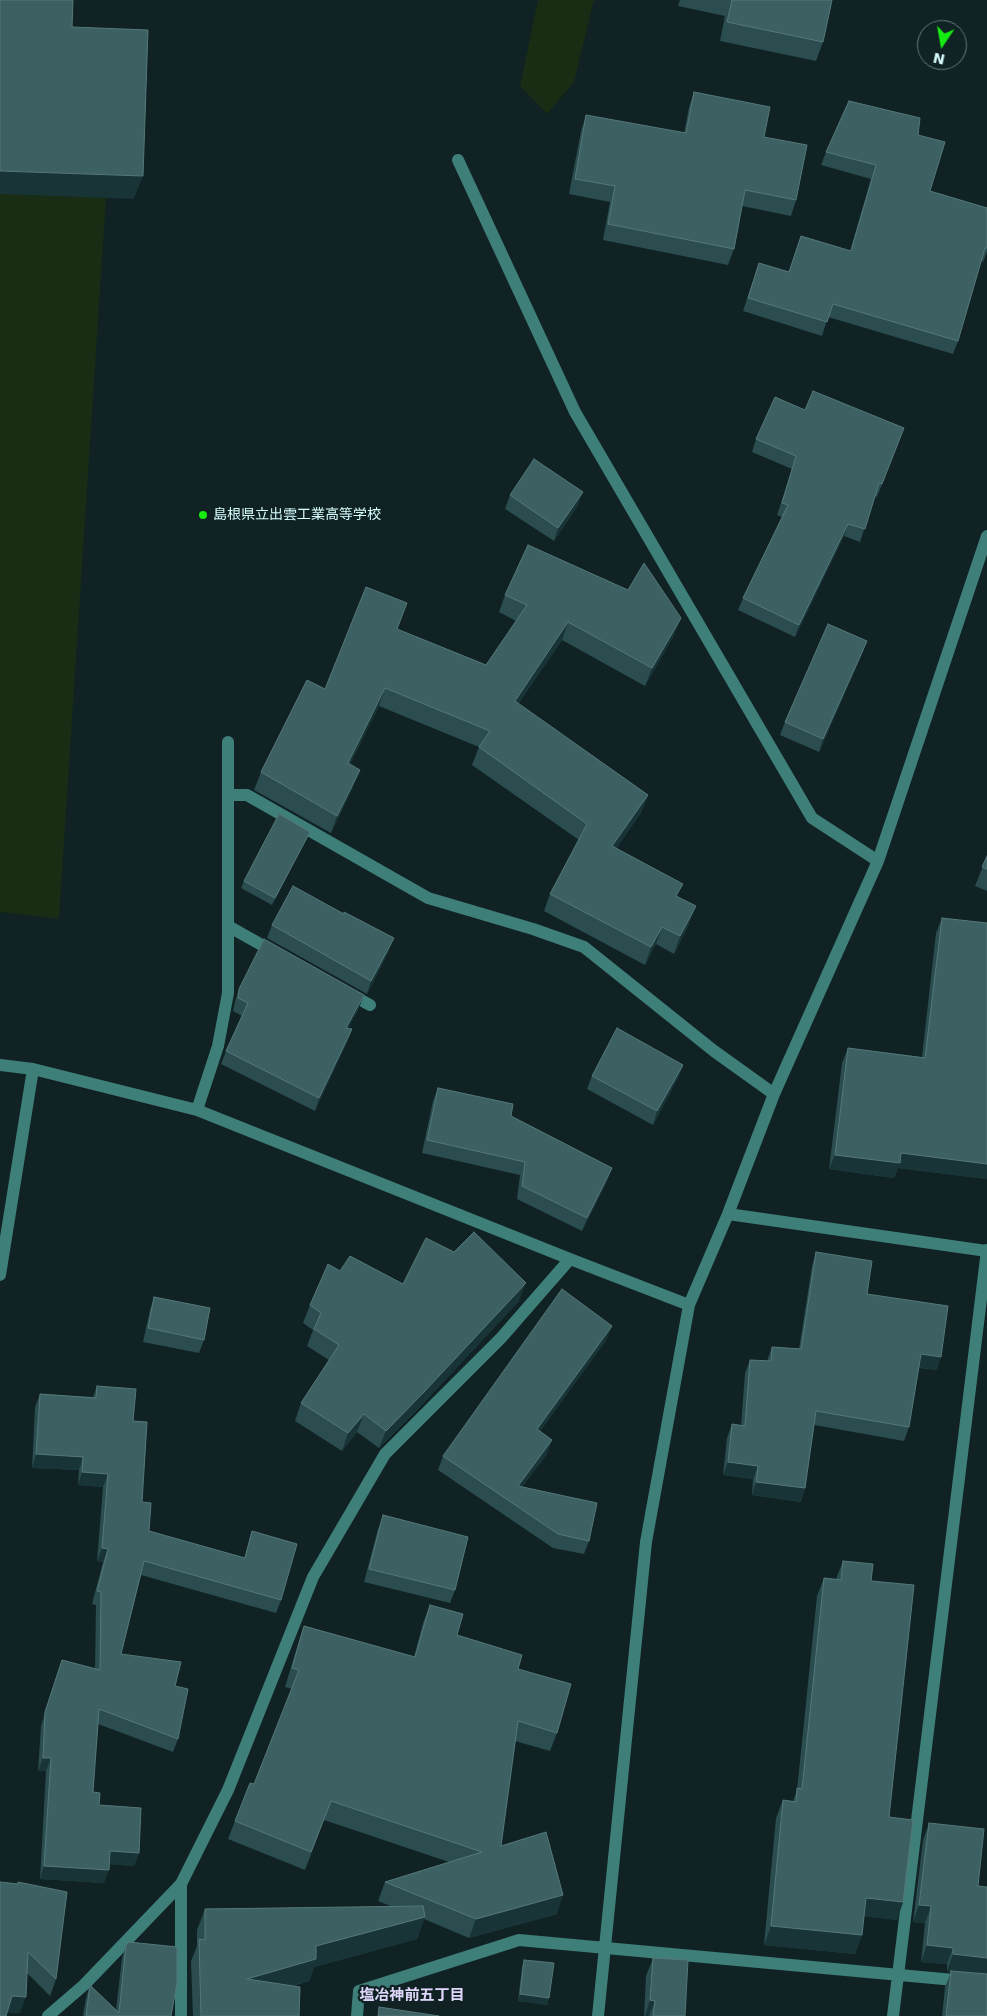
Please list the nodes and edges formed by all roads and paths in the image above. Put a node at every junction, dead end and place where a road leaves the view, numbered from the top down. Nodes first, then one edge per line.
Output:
1 (458, 160) dead end
2 (987, 536) edge
3 (228, 742) dead end
4 (228, 794) junction
5 (878, 862) junction
6 (228, 926) junction
7 (286, 958) edge
8 (337, 986) edge
9 (370, 1005) dead end
10 (0, 1065) edge
11 (34, 1069) junction
12 (774, 1094) junction
13 (197, 1110) junction
14 (728, 1214) junction
15 (987, 1250) edge
16 (570, 1259) junction
17 (0, 1275) edge
18 (689, 1305) junction
19 (181, 1884) junction
20 (606, 1947) junction
21 (898, 1974) junction
22 (987, 1983) edge
23 (48, 2016) edge
24 (182, 2016) edge
25 (357, 2016) edge
26 (598, 2016) edge
27 (893, 2016) edge

1 - 5 street
2 - 5 street
3 - 4 street
4 - 6 street
4 - 12 street
5 - 12 street
6 - 7 street
6 - 13 street
8 - 9 street
10 - 11 street
11 - 13 street
11 - 17 street
12 - 14 street
13 - 16 street
14 - 15 street
14 - 18 street
15 - 21 street
16 - 18 street
16 - 19 street
18 - 20 street
19 - 23 street
19 - 24 street
20 - 21 street
20 - 25 street
20 - 26 street
21 - 22 street
21 - 27 street

